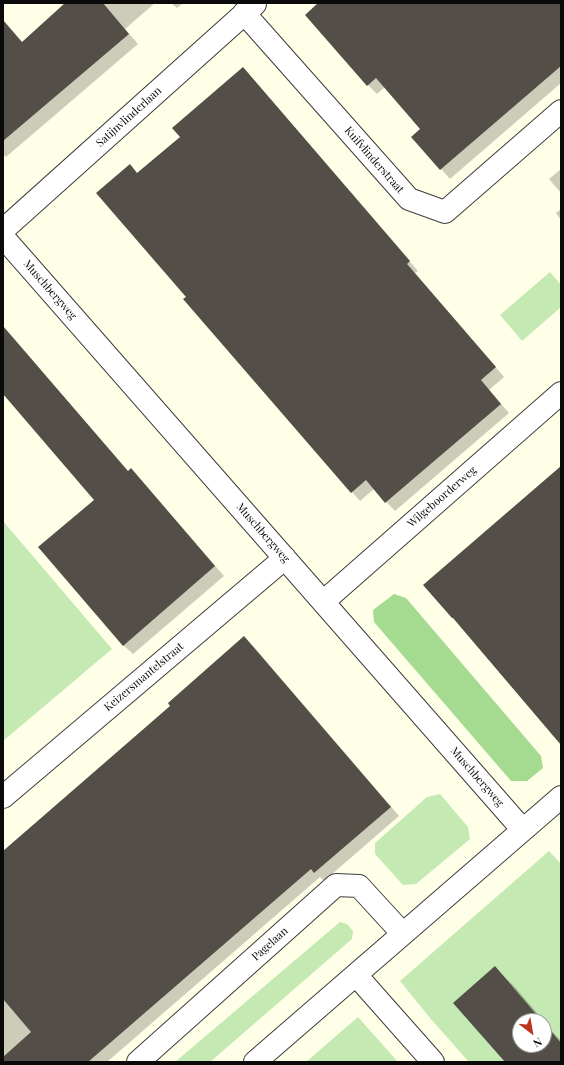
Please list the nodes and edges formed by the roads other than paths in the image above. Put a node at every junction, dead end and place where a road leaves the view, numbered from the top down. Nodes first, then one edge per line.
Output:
1 (250, 8) edge
2 (561, 111) edge
3 (3, 230) edge
4 (3, 237) edge
5 (561, 393) edge
6 (285, 558) junction
7 (323, 602) junction
8 (3, 797) edge
9 (561, 797) edge
10 (523, 830) junction
11 (403, 934) junction
12 (356, 975) junction
13 (138, 1062) edge
14 (255, 1062) edge
15 (433, 1062) edge

1 - 2 street, Kuifvlinderstraat
1 - 3 street, Satijnvlinderlaan
4 - 6 street, Muschbergweg
5 - 7 street, Wilgeboorderweg
6 - 7 street, Muschbergweg
6 - 8 street, Keizersmantelstraat
7 - 10 street, Muschbergweg
9 - 10 street
10 - 11 street
11 - 12 street
11 - 13 street, Pagelaan
12 - 14 street
12 - 15 street

